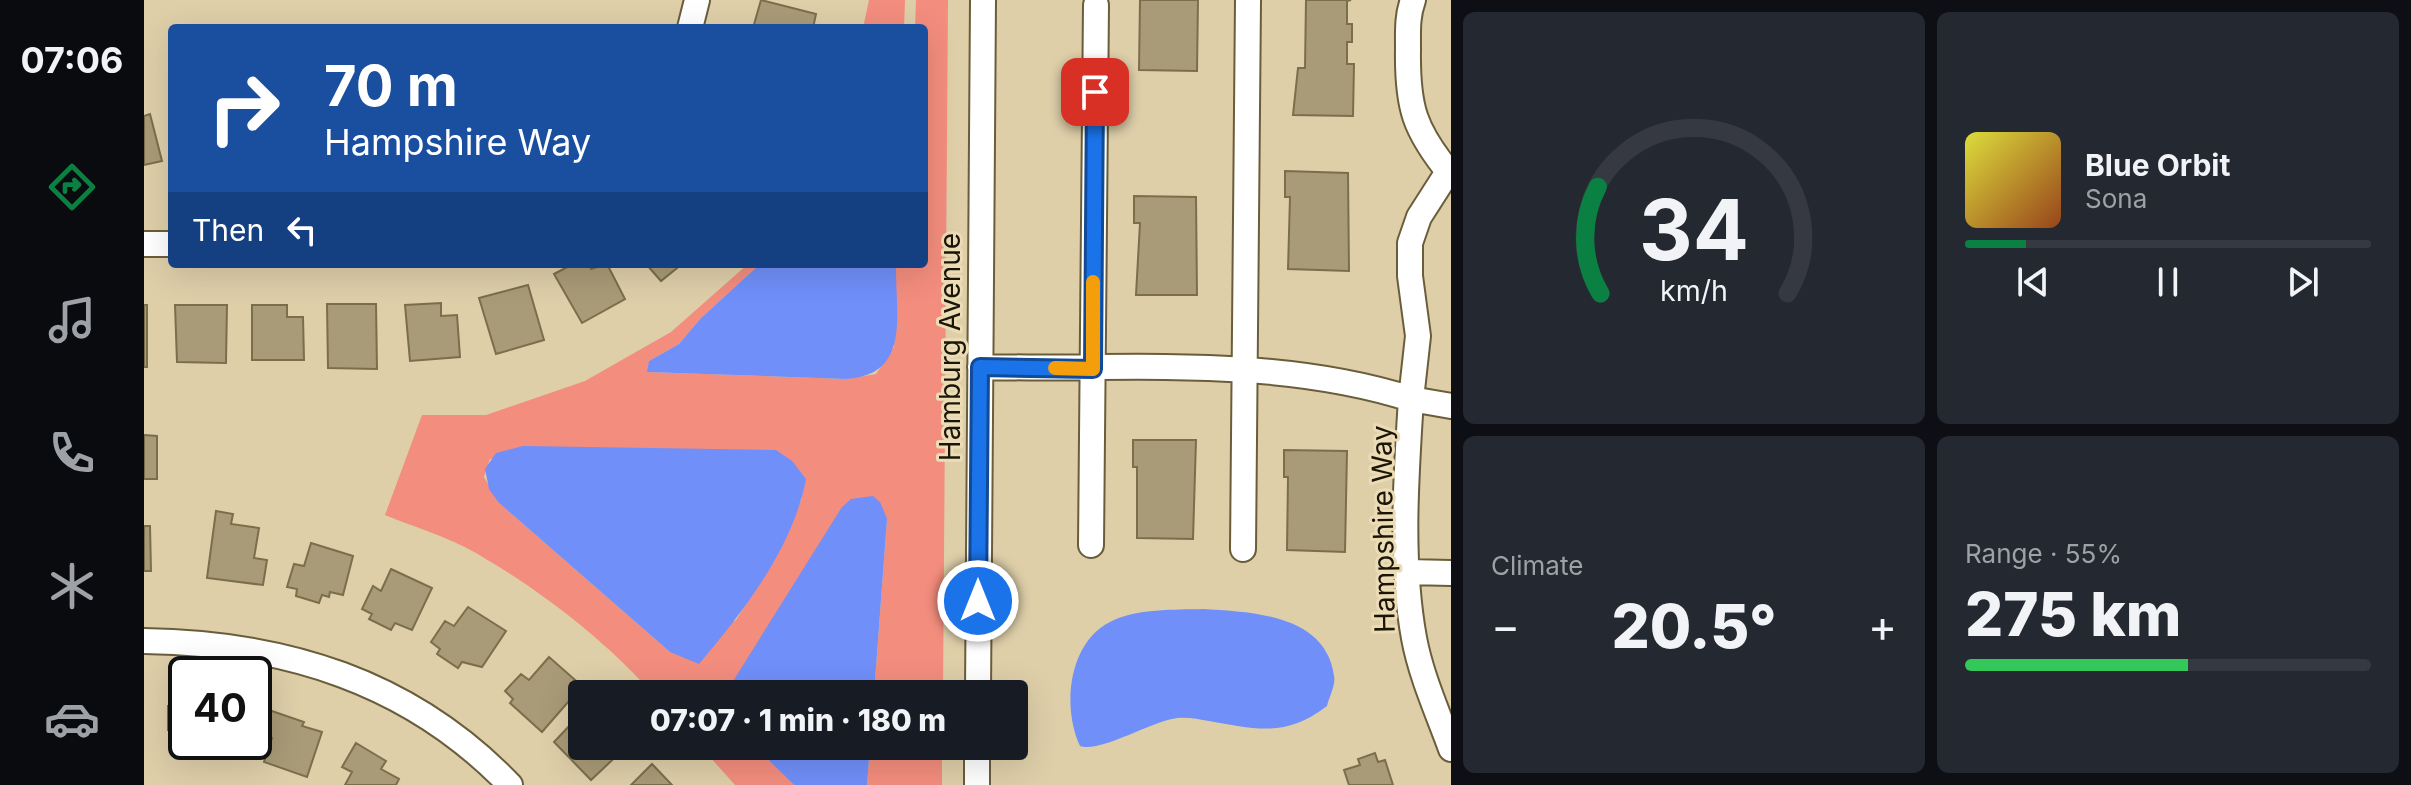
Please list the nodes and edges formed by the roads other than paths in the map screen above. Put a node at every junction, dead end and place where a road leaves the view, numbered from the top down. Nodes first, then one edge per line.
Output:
1 (697, 0) edge
2 (983, 0) edge
3 (1248, 0) edge
4 (1413, 0) edge
5 (1096, 5) dead end
6 (691, 24) edge
7 (1450, 171) edge
8 (144, 244) edge
9 (168, 244) edge
10 (980, 367) junction
11 (1093, 369) junction
12 (1245, 370) junction
13 (1411, 399) junction
14 (1451, 406) edge
15 (1091, 545) dead end
16 (1243, 549) dead end
17 (1408, 572) junction
18 (1451, 573) edge
19 (144, 641) edge
20 (978, 680) edge
21 (1451, 749) edge
22 (977, 760) edge
23 (510, 785) edge
24 (977, 785) edge

1 - 6 street
2 - 10 street, Hamburg Avenue
3 - 12 street
4 - 7 street
5 - 11 street
7 - 13 street
8 - 9 street
10 - 11 street, Hampshire Way
10 - 20 street, Hamburg Avenue
11 - 12 street, Hampshire Way
11 - 15 street
12 - 13 street, Hampshire Way
12 - 16 street
13 - 14 street
13 - 17 street, Hampshire Way
17 - 18 street
17 - 21 street, Hampshire Way
19 - 23 street
22 - 24 street

